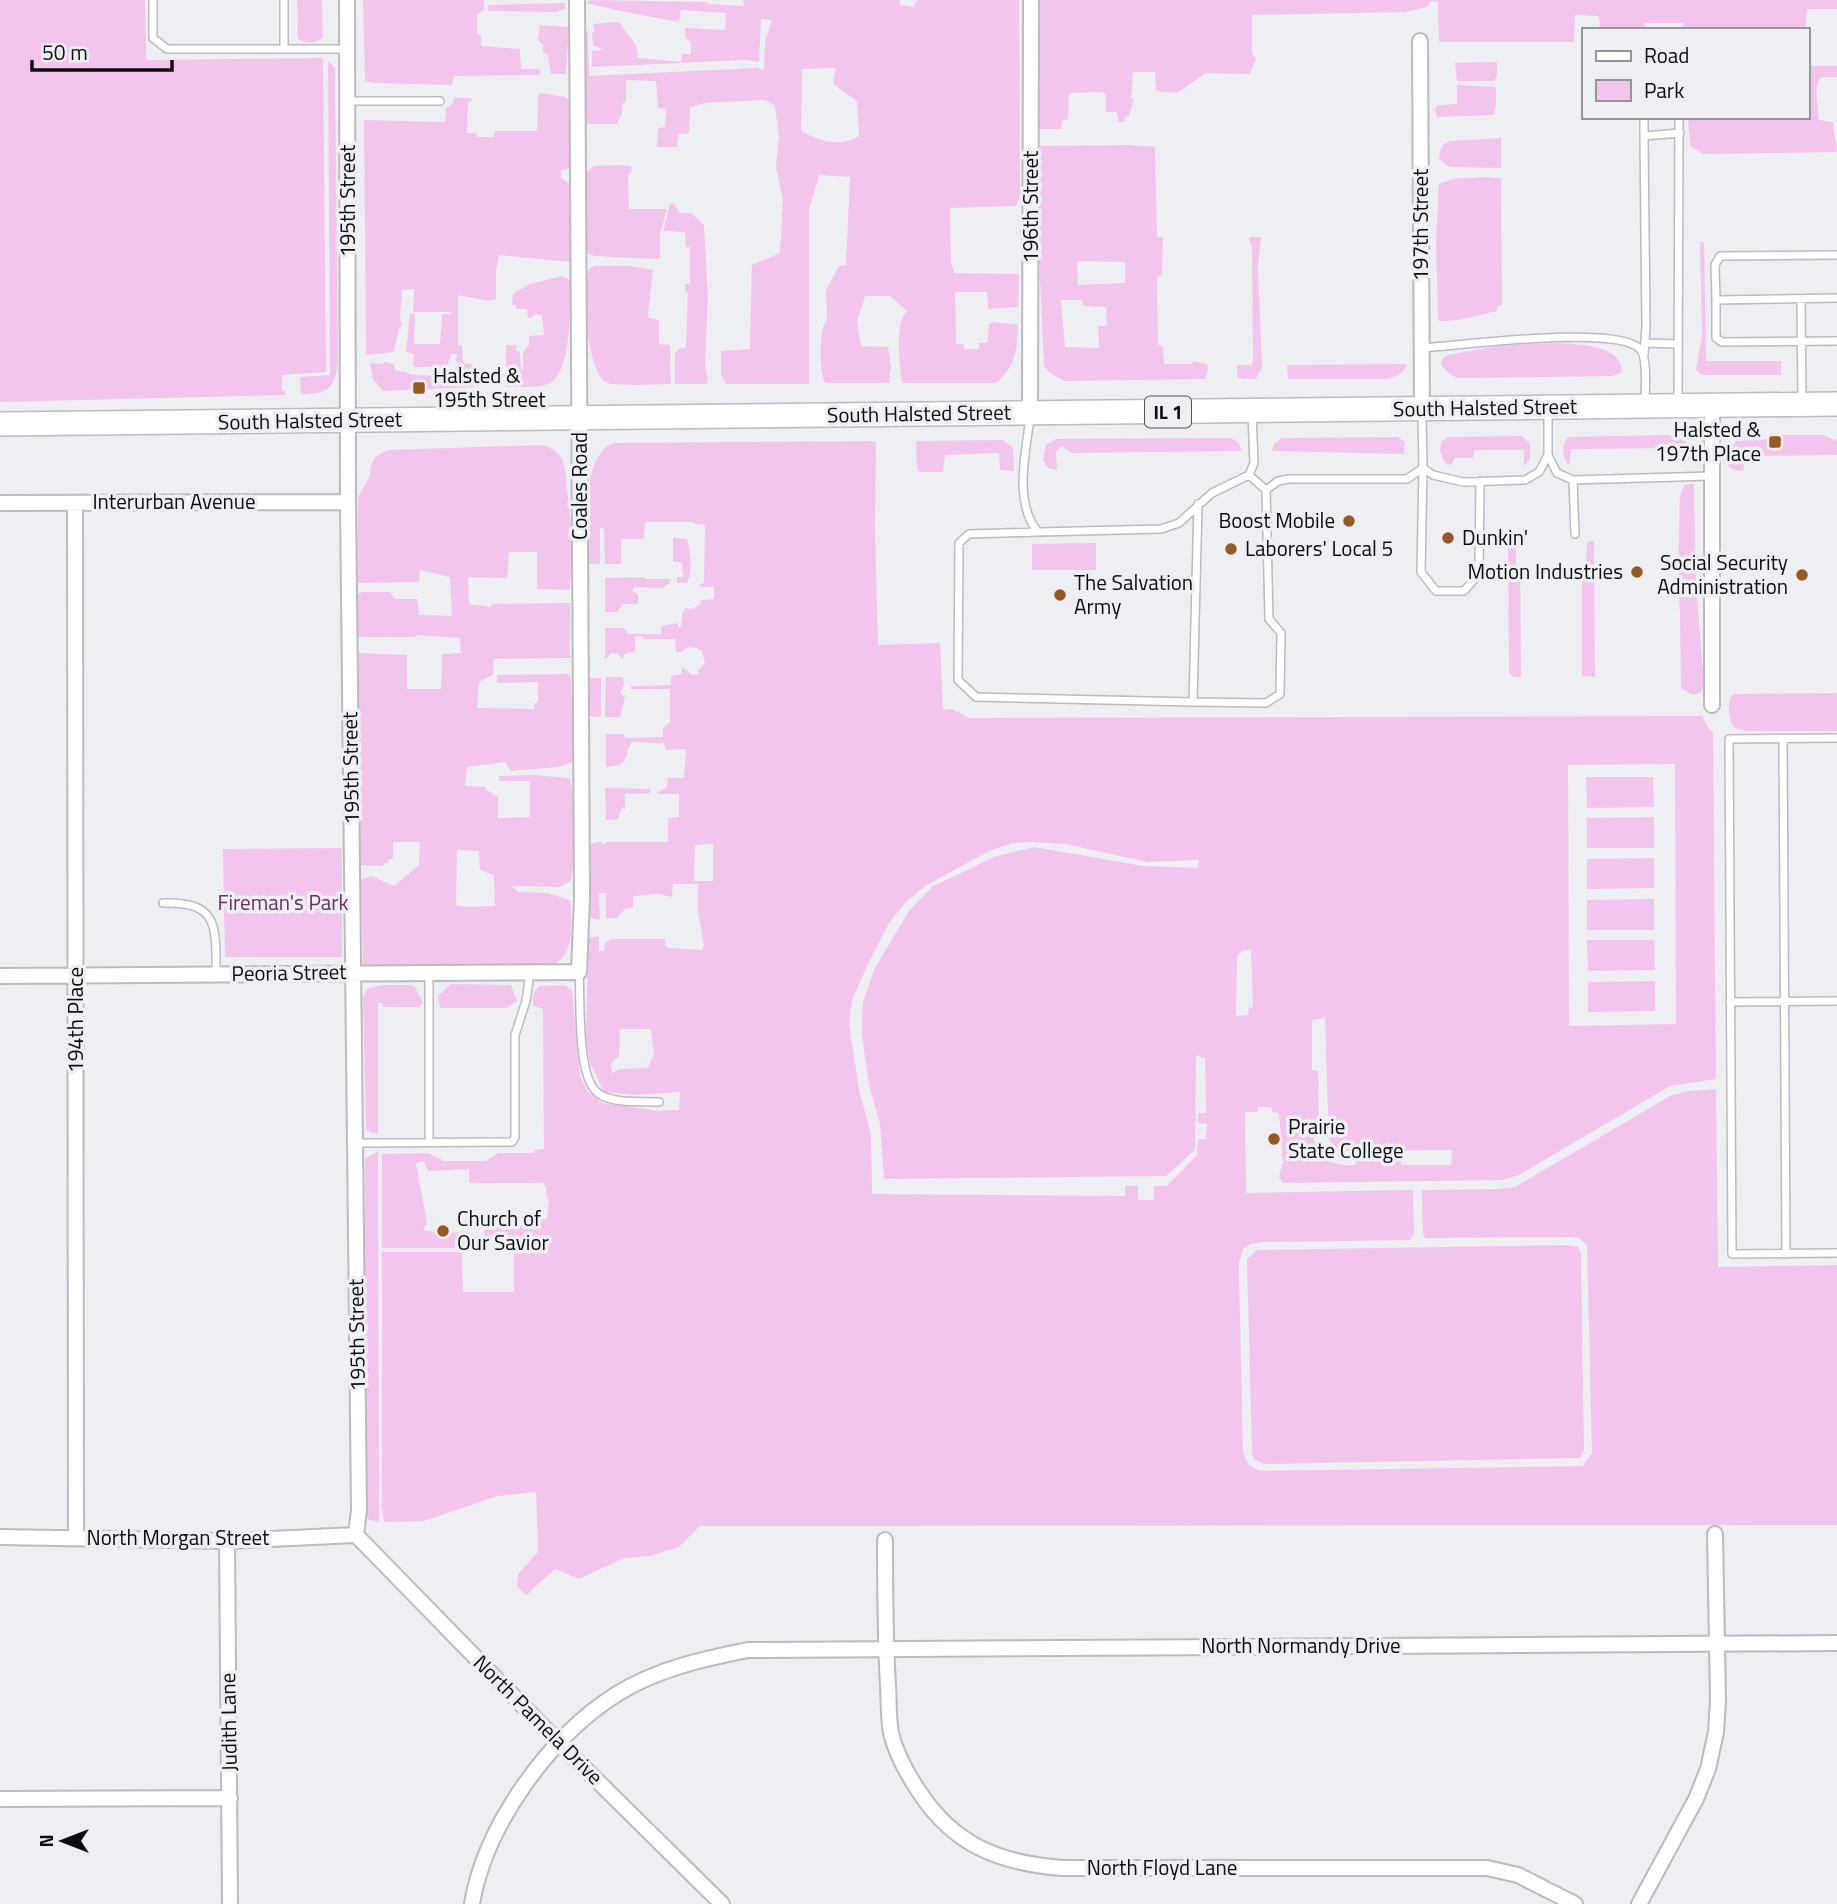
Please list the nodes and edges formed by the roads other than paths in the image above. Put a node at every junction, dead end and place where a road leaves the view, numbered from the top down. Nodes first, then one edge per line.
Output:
1 (153, 0) edge
2 (284, 0) edge
3 (347, 0) edge
4 (577, 0) edge
5 (1031, 0) edge
6 (1420, 41) dead end
7 (284, 49) junction
8 (347, 49) junction
9 (347, 101) junction
10 (440, 101) dead end
11 (1644, 119) edge
12 (1679, 119) edge
13 (1679, 133) junction
14 (1644, 136) junction
15 (1837, 254) edge
16 (1837, 298) edge
17 (1801, 299) junction
18 (1716, 300) junction
19 (1802, 341) junction
20 (1837, 341) edge
21 (1646, 343) junction
22 (1678, 344) junction
23 (1422, 348) junction
24 (1644, 356) junction
25 (1837, 404) edge
26 (1802, 405) junction
27 (1645, 406) junction
28 (1678, 406) junction
29 (1712, 406) junction
30 (1548, 407) junction
31 (1422, 409) junction
32 (1252, 411) junction
33 (1030, 413) junction
34 (580, 418) junction
35 (348, 421) junction
36 (0, 424) edge
37 (1548, 455) junction
38 (1423, 468) junction
39 (1249, 475) junction
40 (1712, 476) junction
41 (1573, 480) junction
42 (1480, 481) junction
43 (1266, 490) junction
44 (348, 502) junction
45 (0, 503) edge
46 (75, 503) junction
47 (1198, 504) junction
48 (1038, 532) junction
49 (1575, 534) dead end
50 (1194, 702) junction
51 (1712, 705) dead end
52 (1837, 738) edge
53 (1783, 739) junction
54 (163, 903) dead end
55 (429, 971) junction
56 (354, 972) junction
57 (530, 972) junction
58 (579, 972) junction
59 (216, 974) junction
60 (76, 975) junction
61 (0, 976) edge
62 (1837, 1001) edge
63 (1730, 1002) junction
64 (1785, 1002) junction
65 (659, 1102) dead end
66 (355, 1143) junction
67 (429, 1143) junction
68 (1837, 1253) edge
69 (1786, 1254) junction
70 (1715, 1534) dead end
71 (356, 1535) junction
72 (0, 1537) edge
73 (76, 1537) junction
74 (885, 1540) dead end
75 (227, 1541) junction
76 (1837, 1643) edge
77 (1717, 1644) junction
78 (885, 1648) junction
79 (560, 1744) junction
80 (230, 1798) junction
81 (0, 1799) edge
82 (230, 1904) edge
83 (472, 1904) edge
84 (723, 1904) edge
85 (1575, 1904) edge
86 (1639, 1904) edge

1 - 7 lane
2 - 7 lane
3 - 8 street, 195th Street
4 - 34 street, Coales Road
5 - 33 street, 196th Street
6 - 23 street, 197th Street
7 - 8 lane
8 - 9 street, 195th Street
9 - 10 lane
9 - 35 street, 195th Street
11 - 14 lane
12 - 13 lane
13 - 14 lane
13 - 22 lane
14 - 21 lane
15 - 18 lane
16 - 17 lane
17 - 18 lane
17 - 19 lane
18 - 19 lane
19 - 20 lane
19 - 26 lane
21 - 22 lane
21 - 24 lane
22 - 28 lane
23 - 24 lane
23 - 31 street, 197th Street
24 - 27 lane
25 - 26 main road, South Halsted Street / IL 1
26 - 29 main road, South Halsted Street / IL 1
27 - 28 main road, South Halsted Street / IL 1
27 - 30 main road, South Halsted Street / IL 1
28 - 29 main road, South Halsted Street / IL 1
29 - 40 street
30 - 31 main road, South Halsted Street / IL 1
30 - 37 lane
31 - 32 main road, South Halsted Street / IL 1
31 - 38 lane
32 - 33 main road, South Halsted Street / IL 1
32 - 39 lane
33 - 34 main road, South Halsted Street / IL 1
33 - 48 lane
34 - 35 main road, South Halsted Street / IL 1
34 - 58 street, Coales Road
35 - 36 main road, South Halsted Street / IL 1
35 - 44 street, 195th Street
37 - 41 lane
37 - 42 lane
38 - 42 lane
38 - 42 lane
38 - 43 lane
39 - 43 lane
39 - 47 lane
40 - 41 lane
40 - 51 street
41 - 49 lane
43 - 50 lane
44 - 46 street, Interurban Avenue
44 - 56 street, 195th Street
45 - 46 street, Interurban Avenue
46 - 60 street, 194th Place
47 - 48 lane
47 - 50 lane
48 - 50 lane
52 - 53 lane
53 - 63 lane
53 - 64 lane
54 - 59 lane
55 - 56 street, Peoria Street
55 - 57 street, Peoria Street
55 - 67 lane
56 - 59 street, Peoria Street
56 - 66 street, 195th Street
57 - 58 street, Peoria Street
57 - 67 lane
58 - 65 lane
59 - 60 street, Peoria Street
60 - 61 street, Peoria Street
60 - 73 street, 194th Place
62 - 64 lane
63 - 64 lane
63 - 69 lane
64 - 69 lane
66 - 67 lane
66 - 71 street, 195th Street
68 - 69 lane
70 - 77 street
71 - 75 street, North Morgan Street
71 - 79 street, North Pamela Drive
72 - 73 street, North Morgan Street
73 - 75 street, North Morgan Street
74 - 78 street
75 - 80 street, Judith Lane
76 - 77 street, North Normandy Drive
77 - 78 street, North Normandy Drive
77 - 86 street
78 - 79 street, North Normandy Drive
78 - 85 street, North Floyd Lane
79 - 83 street, North Normandy Drive
79 - 84 street, North Pamela Drive
80 - 81 street
80 - 82 street, Judith Lane

